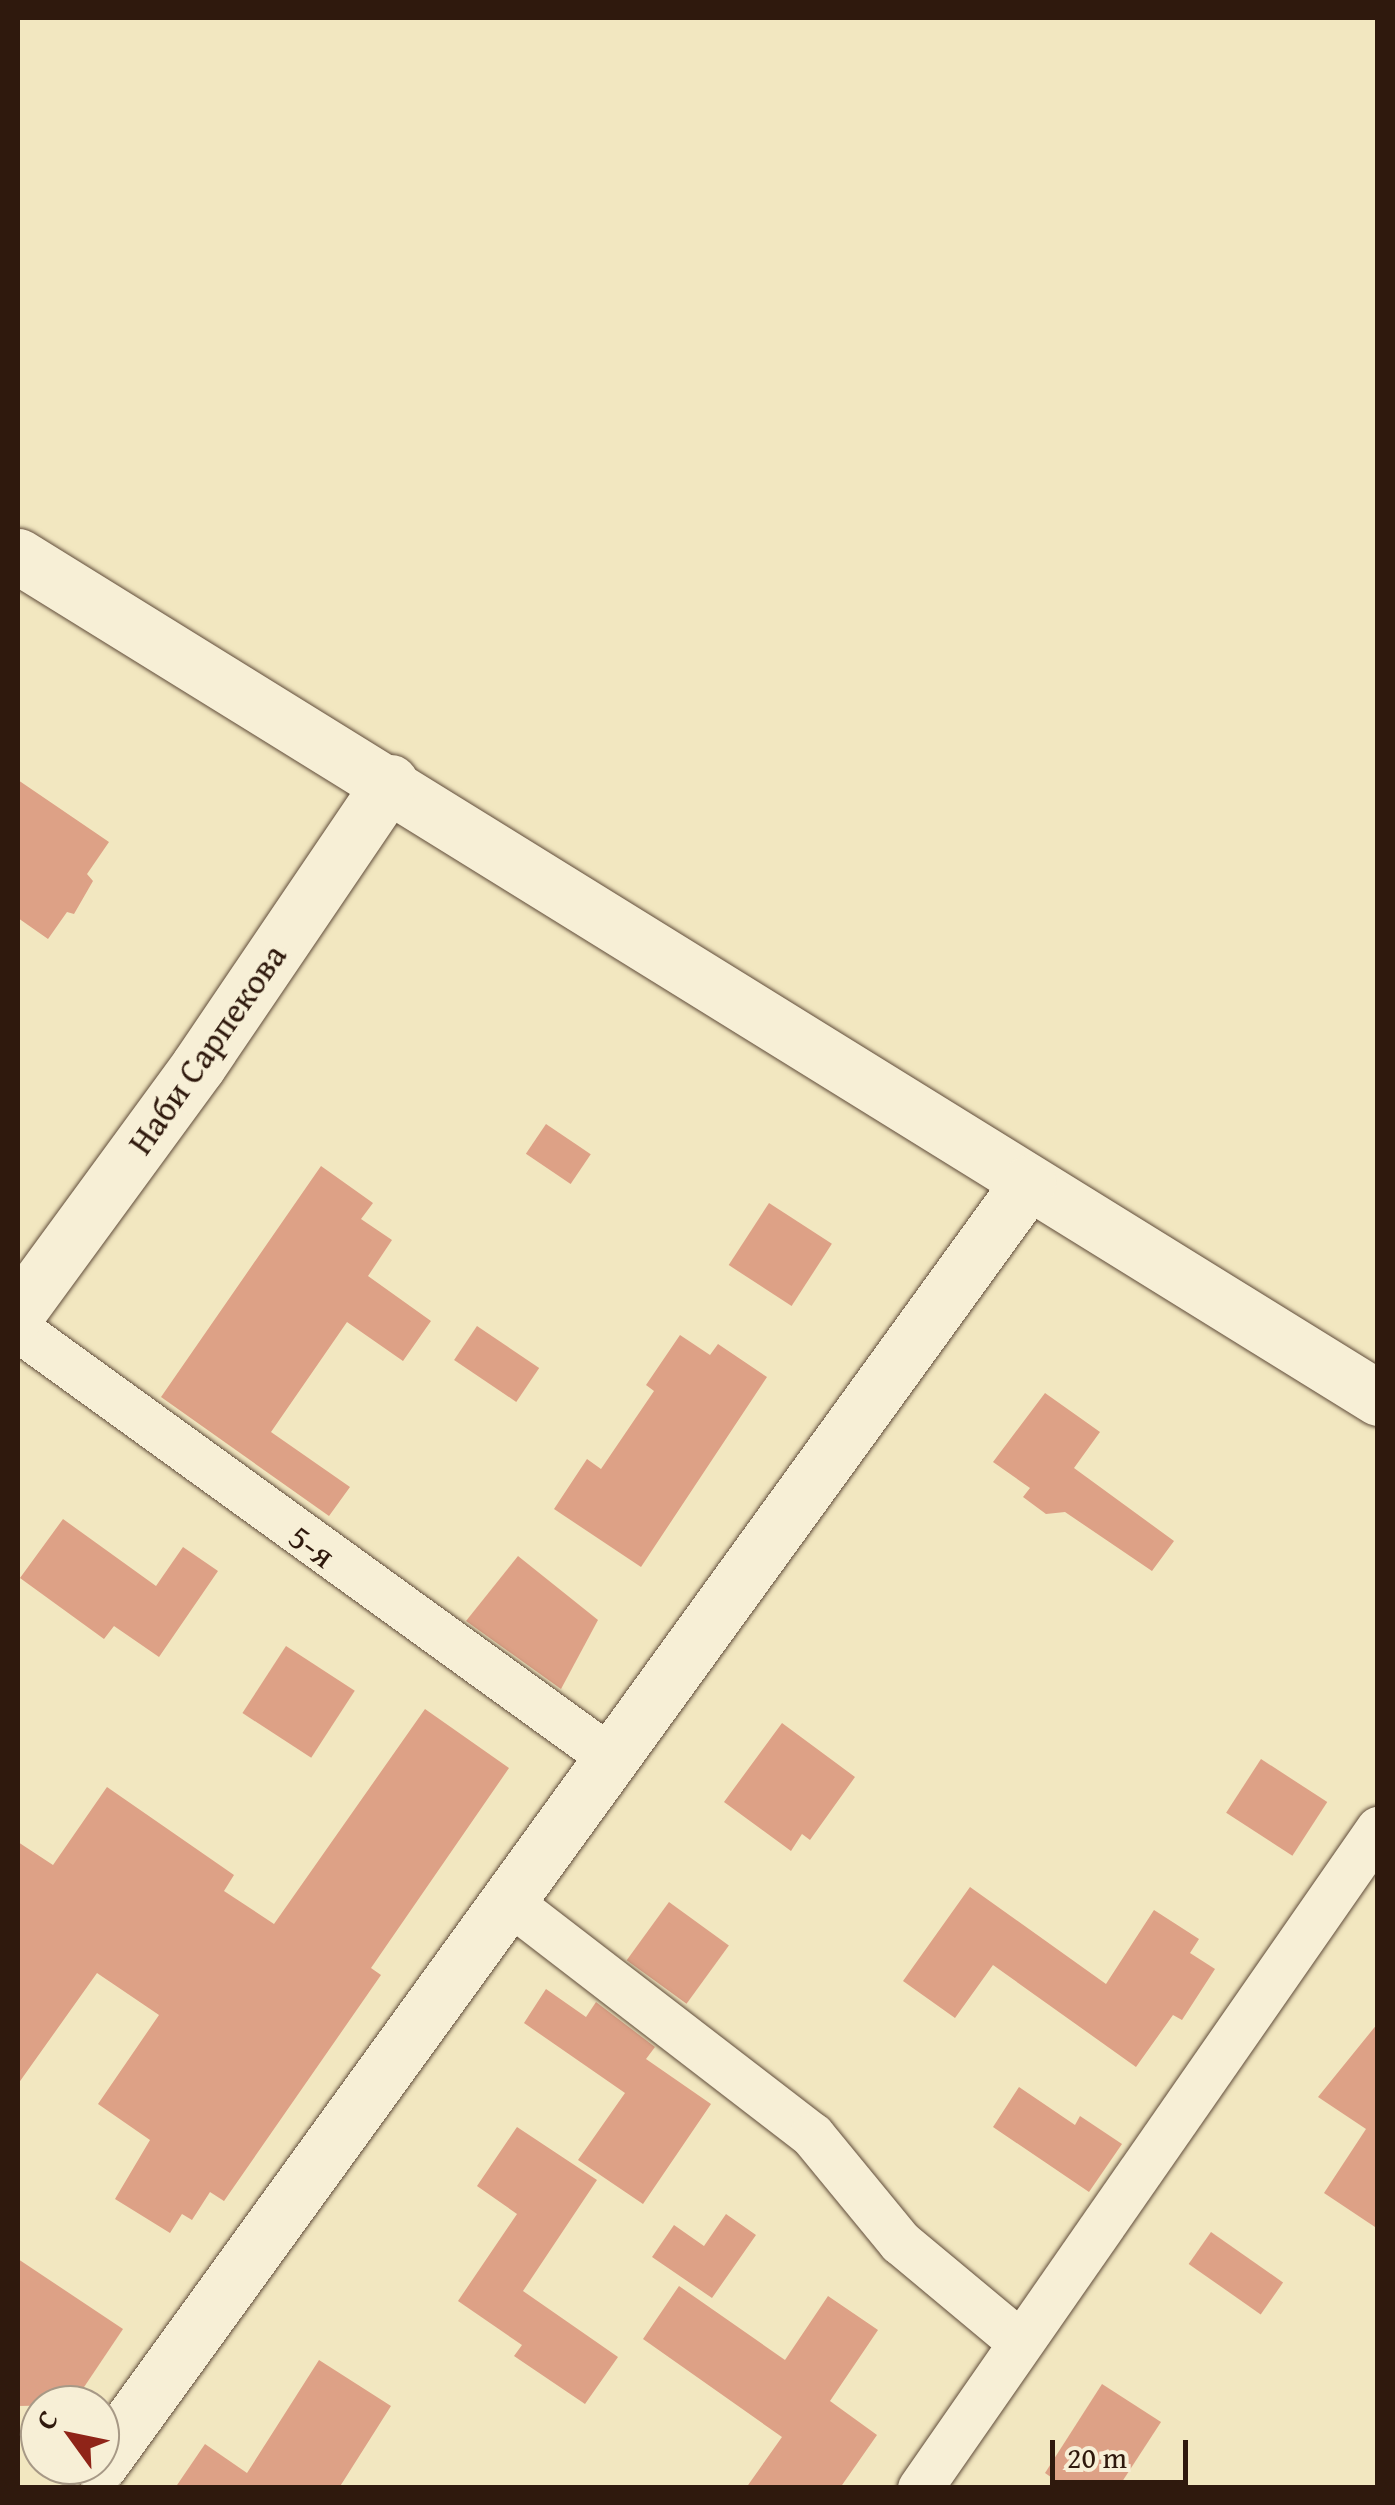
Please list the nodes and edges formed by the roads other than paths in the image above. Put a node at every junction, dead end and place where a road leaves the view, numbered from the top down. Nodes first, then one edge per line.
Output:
1 (18, 556) edge
2 (390, 782) junction
3 (1028, 1184) junction
4 (18, 1312) edge
5 (18, 1329) edge
6 (1378, 1398) edge
7 (610, 1758) junction
8 (1378, 1830) edge
9 (508, 1901) junction
10 (1020, 2342) junction
11 (120, 2436) edge
12 (920, 2488) edge

1 - 2 street
2 - 3 street
2 - 4 street, Наби Сарпекова
3 - 6 street
3 - 7 street
5 - 7 street, 5-я
7 - 9 street
8 - 10 street
9 - 10 street
9 - 11 street
10 - 12 street

